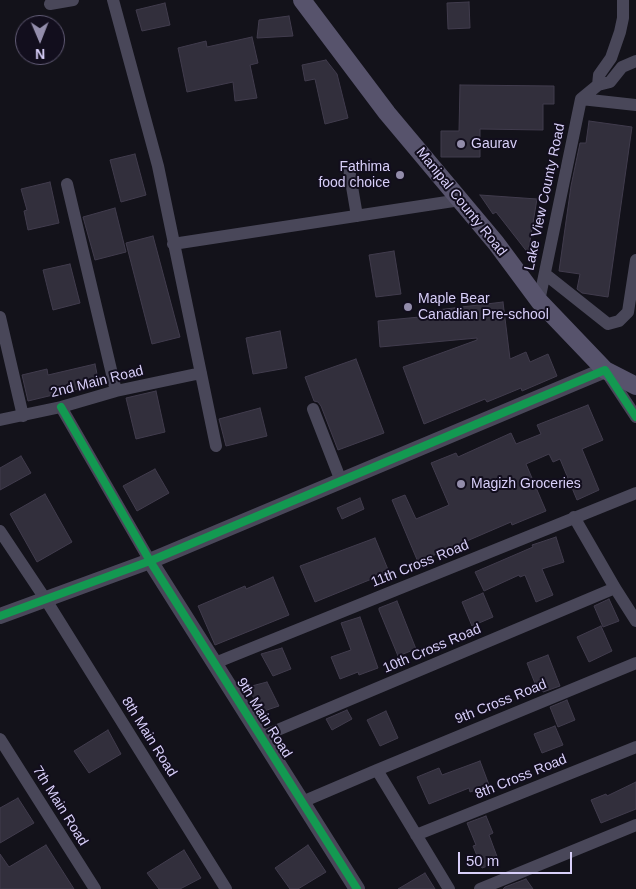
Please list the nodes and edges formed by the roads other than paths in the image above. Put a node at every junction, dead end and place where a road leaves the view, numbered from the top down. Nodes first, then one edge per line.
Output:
1 (73, 0) edge
2 (113, 0) edge
3 (302, 0) edge
4 (624, 0) edge
5 (50, 4) dead end
6 (611, 58) junction
7 (636, 61) edge
8 (622, 67) junction
9 (598, 85) junction
10 (581, 99) junction
11 (636, 105) edge
12 (349, 169) dead end
13 (67, 184) dead end
14 (460, 200) junction
15 (357, 216) junction
16 (173, 244) junction
17 (636, 260) edge
18 (545, 274) junction
19 (539, 301) junction
20 (0, 317) edge
21 (605, 370) junction
22 (201, 373) junction
23 (636, 383) edge
24 (116, 391) junction
25 (61, 407) junction
26 (313, 409) dead end
27 (23, 416) junction
28 (636, 417) edge
29 (0, 420) edge
30 (216, 446) dead end
31 (341, 481) junction
32 (636, 493) edge
33 (574, 517) junction
34 (0, 531) edge
35 (150, 560) junction
36 (615, 588) junction
37 (46, 600) junction
38 (0, 616) edge
39 (636, 621) edge
40 (215, 663) junction
41 (636, 663) edge
42 (261, 738) junction
43 (0, 740) edge
44 (636, 747) edge
45 (377, 770) junction
46 (302, 802) junction
47 (636, 825) edge
48 (416, 835) junction
49 (95, 889) edge
50 (226, 889) edge
51 (357, 889) edge
52 (449, 889) edge
53 (480, 889) edge

1 - 5 street
2 - 16 street
3 - 14 main road, Manipal County Road
4 - 6 street
6 - 8 street
6 - 9 street
7 - 8 street
8 - 9 street
9 - 10 street
10 - 11 street
10 - 18 street, Lake View County Road
12 - 15 street
13 - 24 street
14 - 15 street
14 - 19 main road, Manipal County Road
15 - 16 street
16 - 22 street
17 - 18 street
18 - 19 street, Lake View County Road
19 - 21 main road, Manipal County Road
20 - 27 street
21 - 23 main road, Manipal County Road
21 - 28 street
21 - 31 street
22 - 24 street, 2nd Main Road
22 - 30 street
24 - 25 street, 2nd Main Road
25 - 27 street, 2nd Main Road
25 - 35 street
26 - 31 street
27 - 29 street, 2nd Main Road
31 - 35 street
32 - 33 street, 11th Cross Road
33 - 36 street
33 - 40 street, 11th Cross Road
34 - 37 street, 8th Main Road
35 - 37 street
35 - 40 street, 9th Main Road
36 - 39 street
36 - 42 street, 10th Cross Road
37 - 38 street
37 - 50 street, 8th Main Road
40 - 42 street, 9th Main Road
41 - 45 street, 9th Cross Road
42 - 46 street, 9th Main Road
43 - 49 street, 7th Main Road
44 - 48 street, 8th Cross Road
45 - 46 street, 9th Cross Road
45 - 48 street
46 - 51 street, 9th Main Road
47 - 53 street
48 - 52 street

